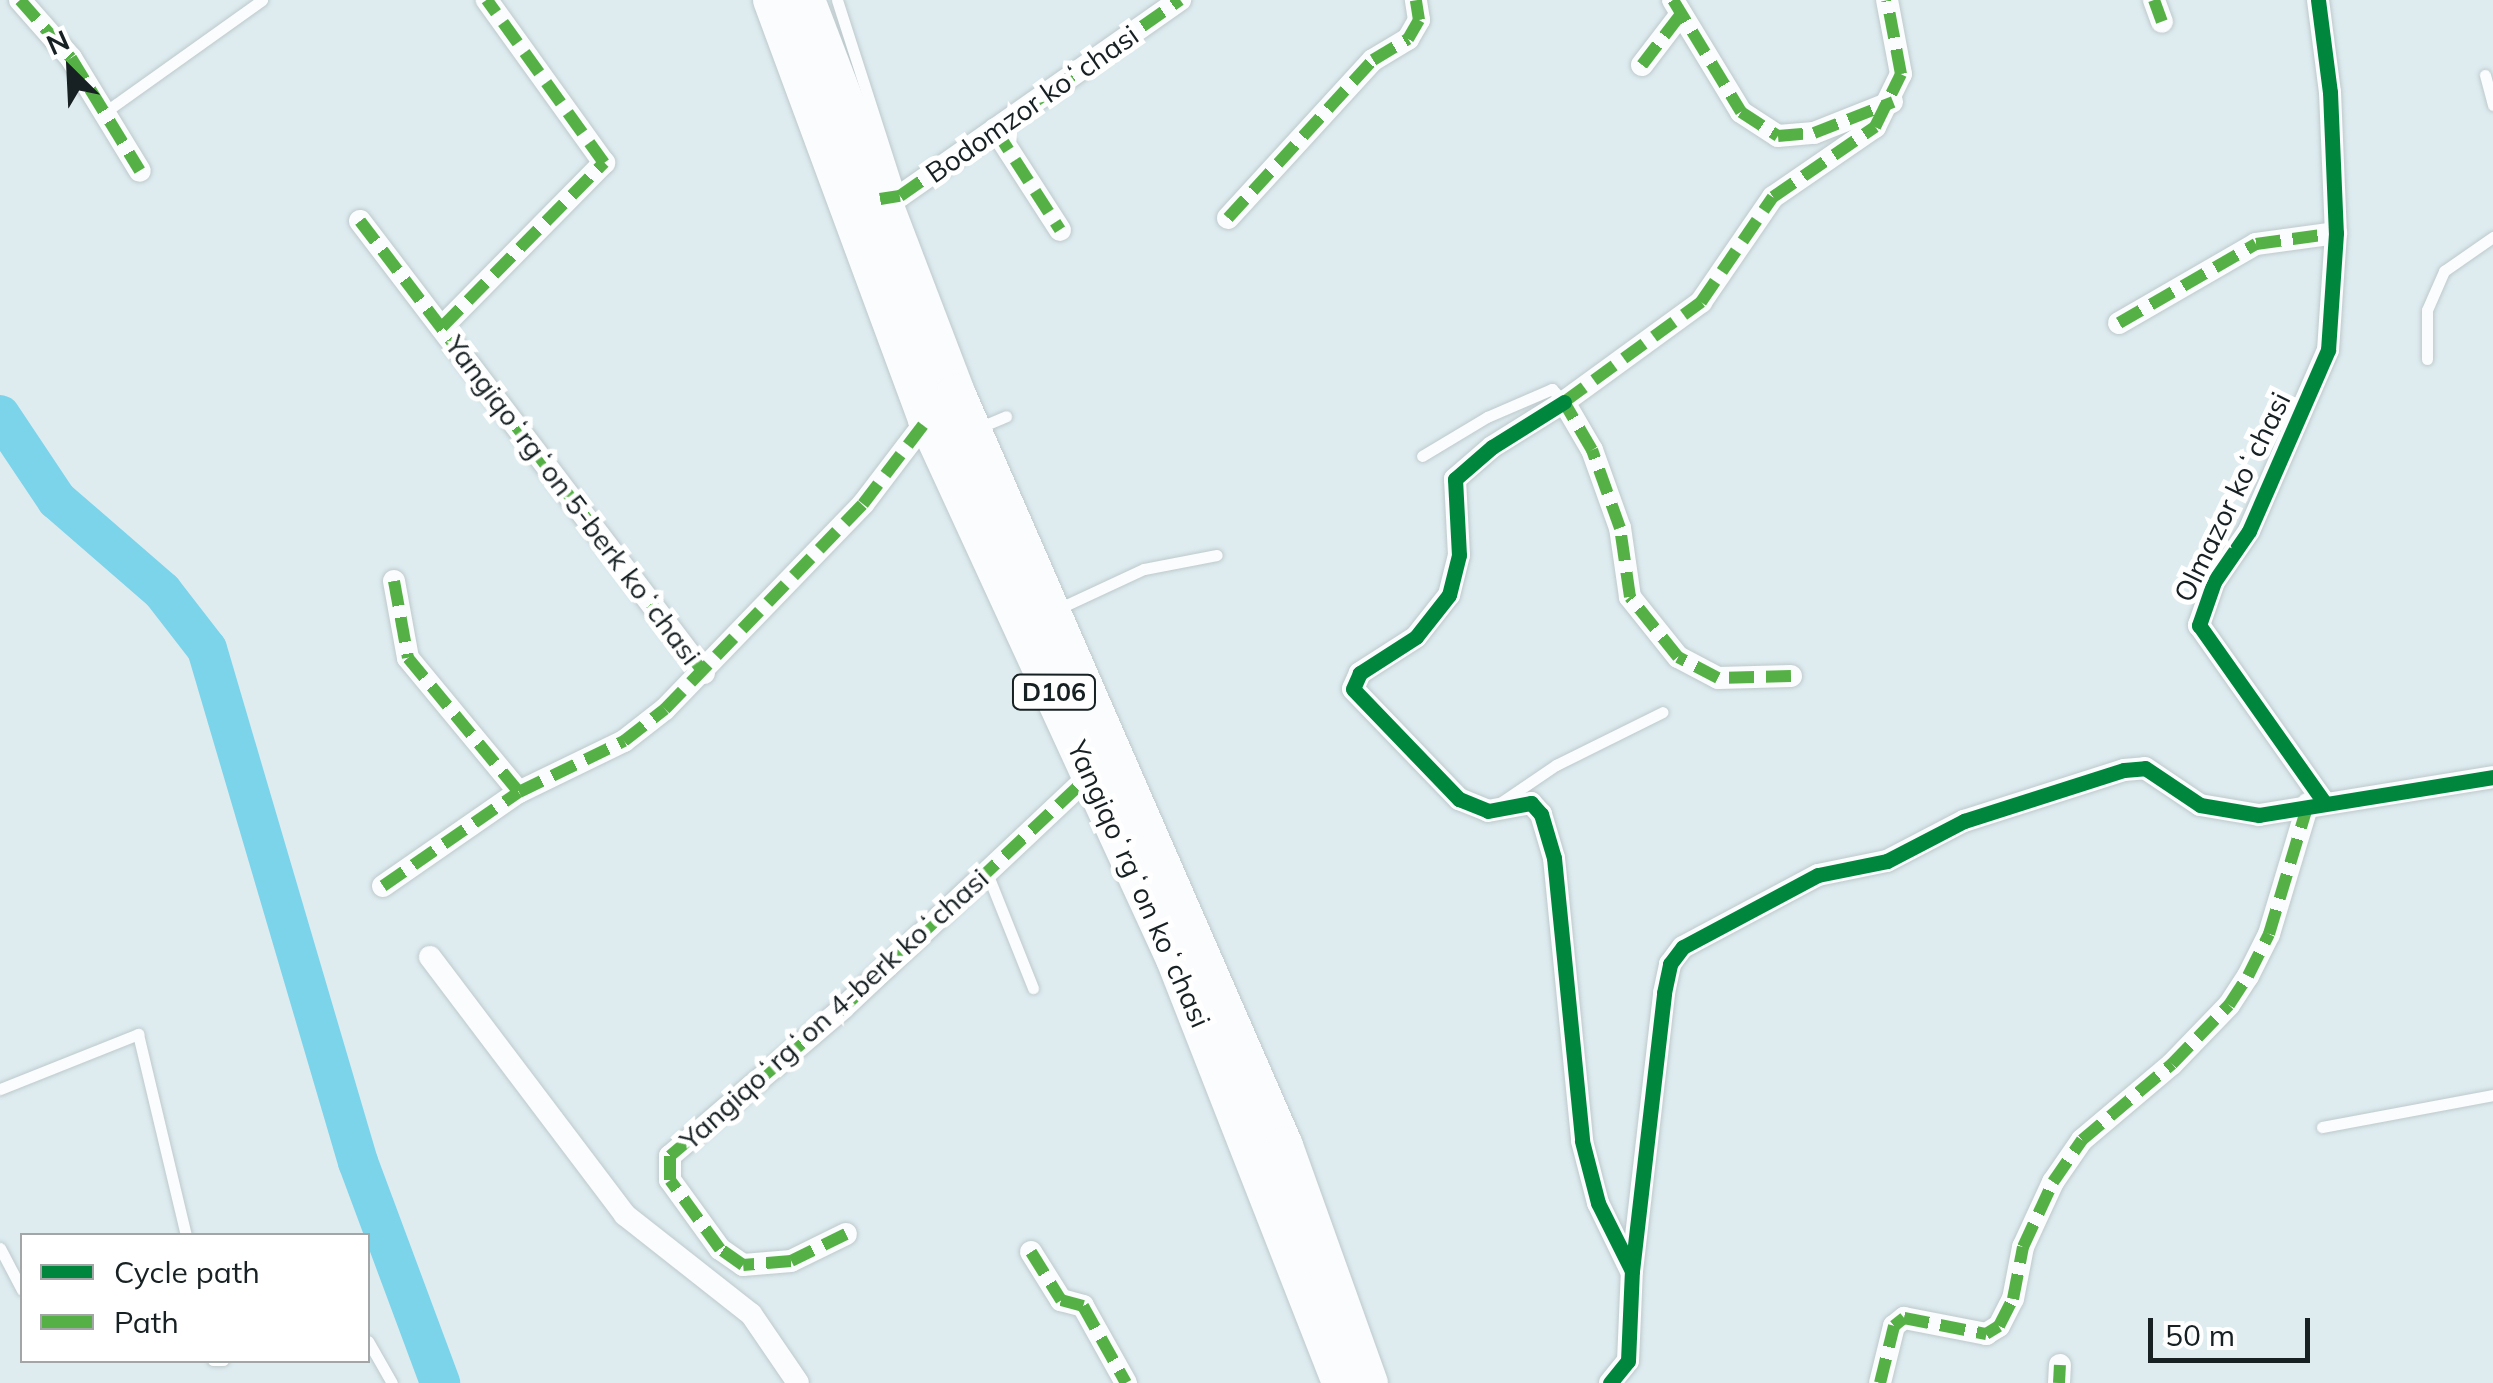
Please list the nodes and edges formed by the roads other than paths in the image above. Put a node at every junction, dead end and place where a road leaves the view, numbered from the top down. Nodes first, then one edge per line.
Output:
1 (20, 0) edge
2 (262, 0) edge
3 (487, 0) edge
4 (772, 0) edge
5 (806, 0) edge
6 (837, 0) edge
7 (1180, 0) edge
8 (1416, 0) edge
9 (1887, 0) edge
10 (2318, 0) edge
11 (1677, 7) edge
12 (1642, 65) dead end
13 (2485, 75) dead end
14 (1893, 102) junction
15 (2493, 105) edge
16 (105, 112) junction
17 (996, 128) junction
18 (140, 171) dead end
19 (896, 203) junction
20 (1228, 218) dead end
21 (360, 221) dead end
22 (1060, 230) dead end
23 (2336, 233) junction
24 (2493, 237) edge
25 (917, 246) dead end
26 (2119, 323) dead end
27 (442, 327) junction
28 (2426, 359) dead end
29 (1564, 402) junction
30 (1006, 416) dead end
31 (927, 420) junction
32 (983, 426) junction
33 (1422, 456) dead end
34 (1217, 556) dead end
35 (394, 582) dead end
36 (1062, 607) junction
37 (704, 673) junction
38 (1791, 676) dead end
39 (1663, 712) dead end
40 (1092, 773) junction
41 (2493, 776) edge
42 (519, 792) junction
43 (2315, 803) junction
44 (1488, 811) junction
45 (1176, 856) dead end
46 (987, 873) junction
47 (383, 886) dead end
48 (1215, 948) dead end
49 (430, 957) dead end
50 (1033, 988) dead end
51 (0, 1088) edge
52 (2493, 1096) edge
53 (2322, 1127) dead end
54 (185, 1233) edge
55 (846, 1234) dead end
56 (0, 1248) edge
57 (1031, 1252) dead end
58 (1632, 1271) junction
59 (20, 1286) edge
60 (370, 1345) edge
61 (1632, 1372) edge
62 (392, 1383) edge
63 (798, 1383) edge
64 (1126, 1383) edge
65 (1341, 1383) edge
66 (1369, 1383) edge
67 (1383, 1383) edge
68 (1610, 1383) edge
69 (1880, 1383) edge

1 - 16 street
2 - 16 lane
3 - 27 street, Yangiqoʻrgʻon 5-berk koʻchasi
4 - 31 main road, Yangiqoʻrgʻon koʻchasi / D106
5 - 19 main road, Yangiqoʻrgʻon koʻchasi / D106
6 - 19 lane
7 - 17 street, Bodomzor koʻchasi
8 - 20 street
9 - 14 street
10 - 23 street, Olmazor koʻchasi
11 - 12 street
11 - 14 street
13 - 15 lane
14 - 29 street
16 - 18 street
17 - 19 street, Bodomzor koʻchasi
17 - 22 street
19 - 66 main road, Yangiqoʻrgʻon koʻchasi / D106
21 - 27 street, Yangiqoʻrgʻon 5-berk koʻchasi
23 - 26 street
23 - 43 street, Olmazor koʻchasi
24 - 28 lane
25 - 32 lane
27 - 37 street, Yangiqoʻrgʻon 5-berk koʻchasi
29 - 33 lane
29 - 38 street
29 - 44 street
30 - 32 lane
31 - 37 street, Yangiqoʻrgʻon 5-berk koʻchasi
31 - 40 main road, Yangiqoʻrgʻon koʻchasi / D106
32 - 36 lane
34 - 36 lane
35 - 42 street
36 - 45 lane
37 - 42 street, Yangiqoʻrgʻon 5-berk koʻchasi
39 - 44 lane
40 - 46 street, Yangiqoʻrgʻon 4-berk koʻchasi
40 - 65 main road, Yangiqoʻrgʻon koʻchasi / D106
41 - 43 street
42 - 47 street, Yangiqoʻrgʻon 5-berk koʻchasi
43 - 58 street
43 - 69 street
44 - 58 street
46 - 50 lane
46 - 55 street, Yangiqoʻrgʻon 4-berk koʻchasi
48 - 67 lane
49 - 63 street
51 - 54 lane
52 - 53 lane
56 - 59 lane
57 - 64 street
58 - 61 street
60 - 62 lane
61 - 68 street

